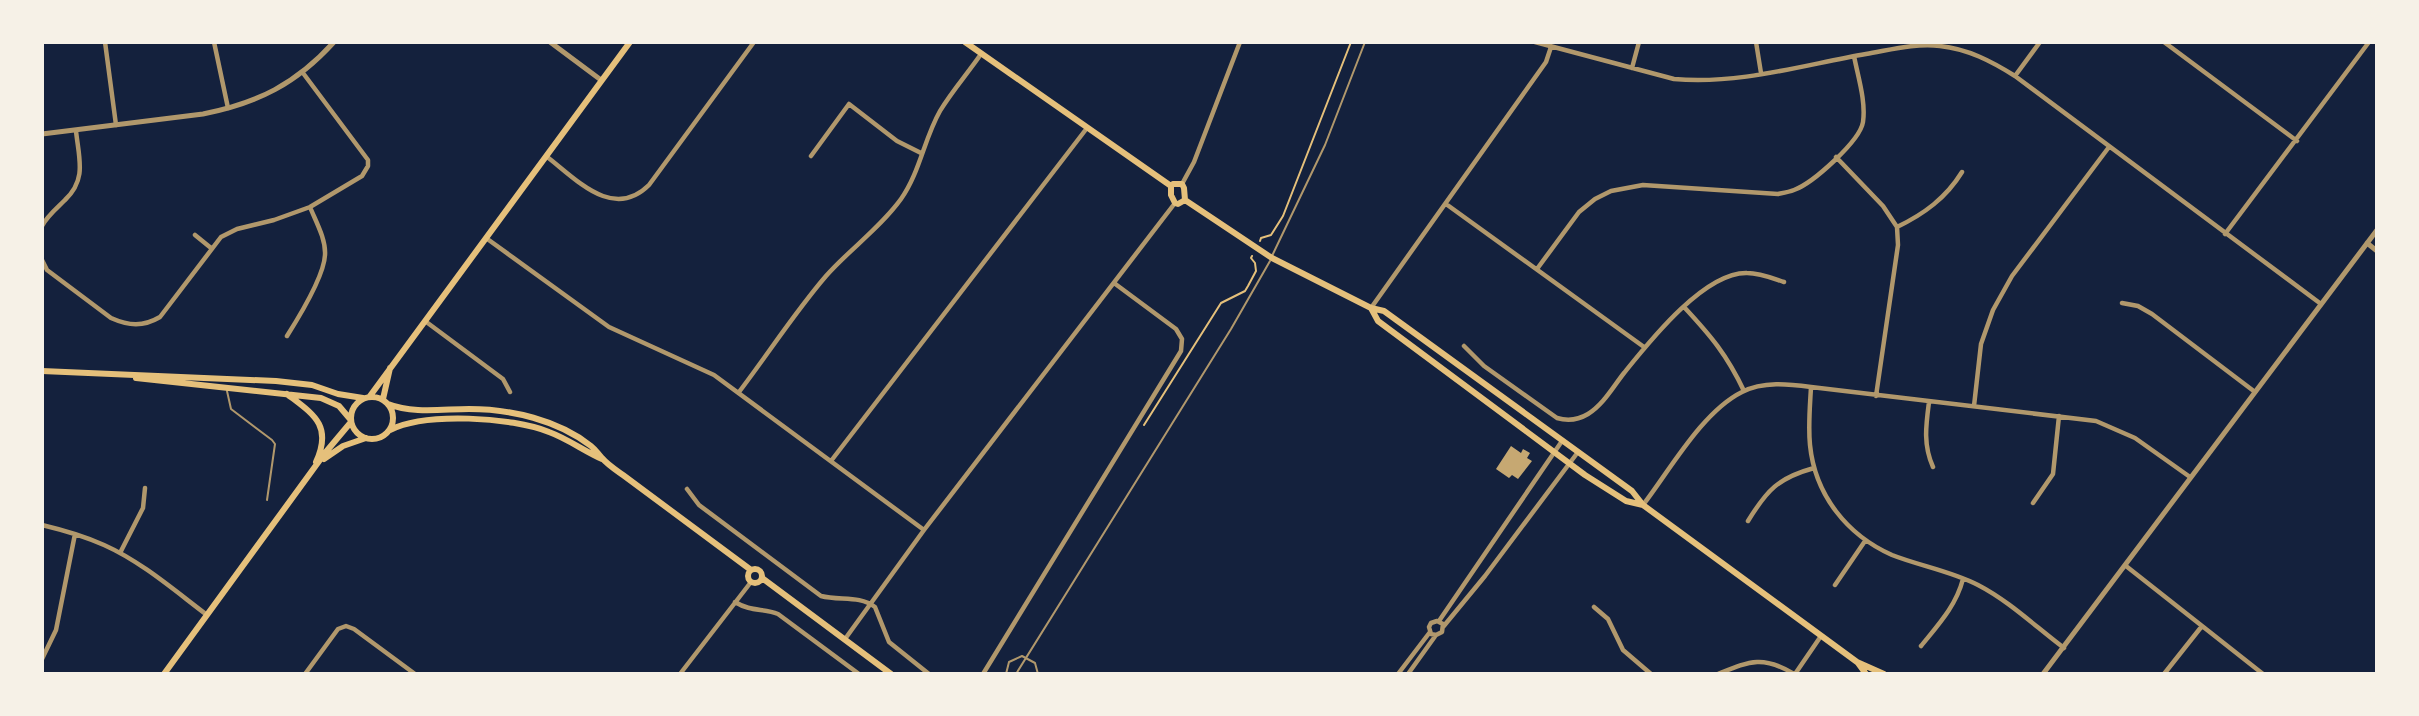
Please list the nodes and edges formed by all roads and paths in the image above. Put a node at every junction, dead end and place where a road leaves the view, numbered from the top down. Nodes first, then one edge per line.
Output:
1 (105, 42) edge
2 (214, 42) edge
3 (334, 42) edge
4 (550, 42) edge
5 (630, 42) edge
6 (754, 42) edge
7 (965, 42) edge
8 (1240, 42) edge
9 (1351, 42) edge
10 (1364, 42) edge
11 (1535, 42) edge
12 (1639, 42) edge
13 (1756, 42) edge
14 (2040, 42) edge
15 (2164, 42) edge
16 (2368, 42) edge
17 (1551, 47) junction
18 (981, 54) junction
19 (1854, 56) junction
20 (1632, 68) junction
21 (303, 73) junction
22 (1762, 73) junction
23 (2015, 76) junction
24 (601, 80) junction
25 (228, 109) junction
26 (116, 125) junction
27 (1087, 127) junction
28 (76, 131) junction
29 (42, 135) edge
30 (2297, 141) junction
31 (2109, 147) junction
32 (920, 153) junction
33 (546, 156) junction
34 (811, 156) dead end
35 (1836, 157) junction
36 (1962, 172) dead end
37 (1182, 184) junction
38 (1171, 186) junction
39 (1185, 200) junction
40 (1175, 203) junction
41 (1446, 204) junction
42 (310, 207) junction
43 (42, 226) edge
44 (1897, 227) junction
45 (2377, 230) edge
46 (2225, 234) junction
47 (195, 235) dead end
48 (486, 238) junction
49 (1261, 238) dead end
50 (2367, 243) junction
51 (211, 248) junction
52 (2377, 251) edge
53 (1251, 258) dead end
54 (1272, 258) junction
55 (42, 260) edge
56 (1537, 269) junction
57 (1784, 282) dead end
58 (1114, 283) junction
59 (2122, 303) dead end
60 (2321, 304) junction
61 (1684, 307) junction
62 (1371, 308) junction
63 (425, 321) junction
64 (287, 336) dead end
65 (1464, 346) dead end
66 (1644, 347) junction
67 (392, 363) junction
68 (42, 371) edge
69 (124, 376) junction
70 (228, 379) junction
71 (227, 387) junction
72 (1811, 387) junction
73 (1744, 391) junction
74 (510, 392) dead end
75 (739, 392) junction
76 (2255, 392) junction
77 (285, 393) junction
78 (1877, 396) junction
79 (366, 397) junction
80 (386, 402) junction
81 (1928, 402) junction
82 (1974, 407) junction
83 (2059, 416) junction
84 (351, 421) junction
85 (1142, 428) dead end
86 (390, 430) junction
87 (366, 438) junction
88 (1562, 441) junction
89 (1578, 452) junction
90 (1554, 453) junction
91 (603, 459) junction
92 (831, 461) junction
93 (319, 463) junction
94 (1569, 464) junction
95 (1933, 467) dead end
96 (1814, 468) junction
97 (309, 476) junction
98 (2190, 477) junction
99 (145, 488) dead end
100 (687, 489) dead end
101 (267, 500) dead end
102 (2033, 503) dead end
103 (1643, 505) junction
104 (1748, 520) dead end
105 (42, 525) edge
106 (925, 530) junction
107 (75, 534) junction
108 (1865, 541) junction
109 (1494, 543) junction
110 (1505, 550) junction
111 (120, 553) junction
112 (2126, 566) junction
113 (751, 570) junction
114 (762, 578) junction
115 (1963, 579) junction
116 (751, 582) junction
117 (1835, 585) dead end
118 (735, 602) junction
119 (871, 603) junction
120 (1594, 607) dead end
121 (207, 615) junction
122 (1439, 621) junction
123 (2202, 626) junction
124 (1443, 627) junction
125 (1430, 632) junction
126 (1436, 635) junction
127 (1821, 636) junction
128 (845, 639) junction
129 (1921, 646) dead end
130 (2064, 648) junction
131 (1027, 656) junction
132 (42, 659) edge
133 (1857, 662) junction
134 (167, 673) edge
135 (305, 674) edge
136 (415, 674) edge
137 (680, 674) edge
138 (859, 674) edge
139 (891, 674) edge
140 (929, 674) edge
141 (983, 674) edge
142 (1006, 674) edge
143 (1016, 674) edge
144 (1038, 674) edge
145 (1398, 674) edge
146 (1408, 674) edge
147 (1651, 674) edge
148 (1718, 674) edge
149 (1794, 674) edge
150 (1866, 674) edge
151 (1884, 674) edge
152 (2043, 674) edge
153 (2164, 674) edge
154 (2263, 674) edge

1 - 26 street
2 - 25 street
3 - 21 street
4 - 24 street
5 - 24 main road
6 - 33 street
7 - 18 main road
8 - 37 street
9 - 49 path
10 - 54 lane
11 - 17 street
12 - 20 street
13 - 22 street
14 - 23 street
15 - 30 street
16 - 30 street
17 - 20 street
17 - 41 street
18 - 27 main road
18 - 32 street
19 - 22 street
19 - 23 street
19 - 35 street
20 - 22 street
21 - 25 street
21 - 42 street
23 - 31 street
24 - 33 main road
25 - 26 street
26 - 28 street
27 - 38 main road
27 - 92 street
28 - 29 street
28 - 43 street
30 - 46 street
31 - 46 street
31 - 82 street
32 - 34 street
32 - 75 street
33 - 48 main road
35 - 44 street
35 - 56 street
36 - 44 street
37 - 38 main road
37 - 39 main road
38 - 40 main road
39 - 40 main road
39 - 54 main road
40 - 58 street
41 - 56 street
41 - 62 street
42 - 51 street
42 - 64 street
44 - 78 street
45 - 50 street
46 - 60 street
47 - 51 street
48 - 63 main road
48 - 75 street
50 - 52 street
50 - 60 street
51 - 55 street
53 - 85 path
54 - 62 main road
54 - 131 lane
56 - 66 street
57 - 61 street
58 - 106 street
58 - 141 street
59 - 76 street
60 - 76 street
61 - 66 street
61 - 73 street
62 - 88 main road
62 - 90 main road
63 - 67 main road
63 - 74 street
65 - 66 street
67 - 79 main road
67 - 80 main road
68 - 69 main road
69 - 70 main road
69 - 71 main road
70 - 71 lane
70 - 79 main road
71 - 77 main road
71 - 101 lane
72 - 73 street
72 - 78 street
72 - 96 street
73 - 103 street
75 - 92 street
76 - 98 street
77 - 84 main road
77 - 97 main road
78 - 81 street
79 - 80 main road
79 - 84 main road
80 - 86 main road
80 - 91 main road
81 - 82 street
81 - 95 street
82 - 83 street
83 - 98 street
83 - 102 street
84 - 87 main road
84 - 93 main road
86 - 87 main road
86 - 91 main road
87 - 93 main road
88 - 89 main road
88 - 90 street
89 - 94 street
89 - 103 main road
90 - 94 main road
90 - 109 street
91 - 113 main road
92 - 106 street
93 - 97 main road
94 - 103 main road
94 - 110 street
96 - 104 street
96 - 108 street
97 - 121 main road
98 - 112 street
99 - 111 street
100 - 119 street
103 - 127 main road
105 - 107 street
106 - 119 street
107 - 111 street
107 - 132 street
108 - 115 street
108 - 117 street
109 - 110 street
109 - 122 street
110 - 124 street
111 - 121 street
112 - 123 street
112 - 130 street
113 - 114 main road
113 - 116 main road
114 - 116 main road
114 - 128 main road
115 - 129 street
115 - 130 street
116 - 118 street
118 - 137 street
118 - 138 street
119 - 128 street
119 - 140 street
120 - 147 street
121 - 134 main road
122 - 124 street
122 - 125 street
123 - 153 street
123 - 154 street
124 - 126 street
125 - 126 street
125 - 145 street
126 - 146 street
127 - 133 main road
127 - 149 street
128 - 139 main road
130 - 152 street
131 - 142 lane
131 - 143 lane
131 - 144 lane
133 - 150 main road
133 - 151 main road
135 - 136 street
148 - 149 street

